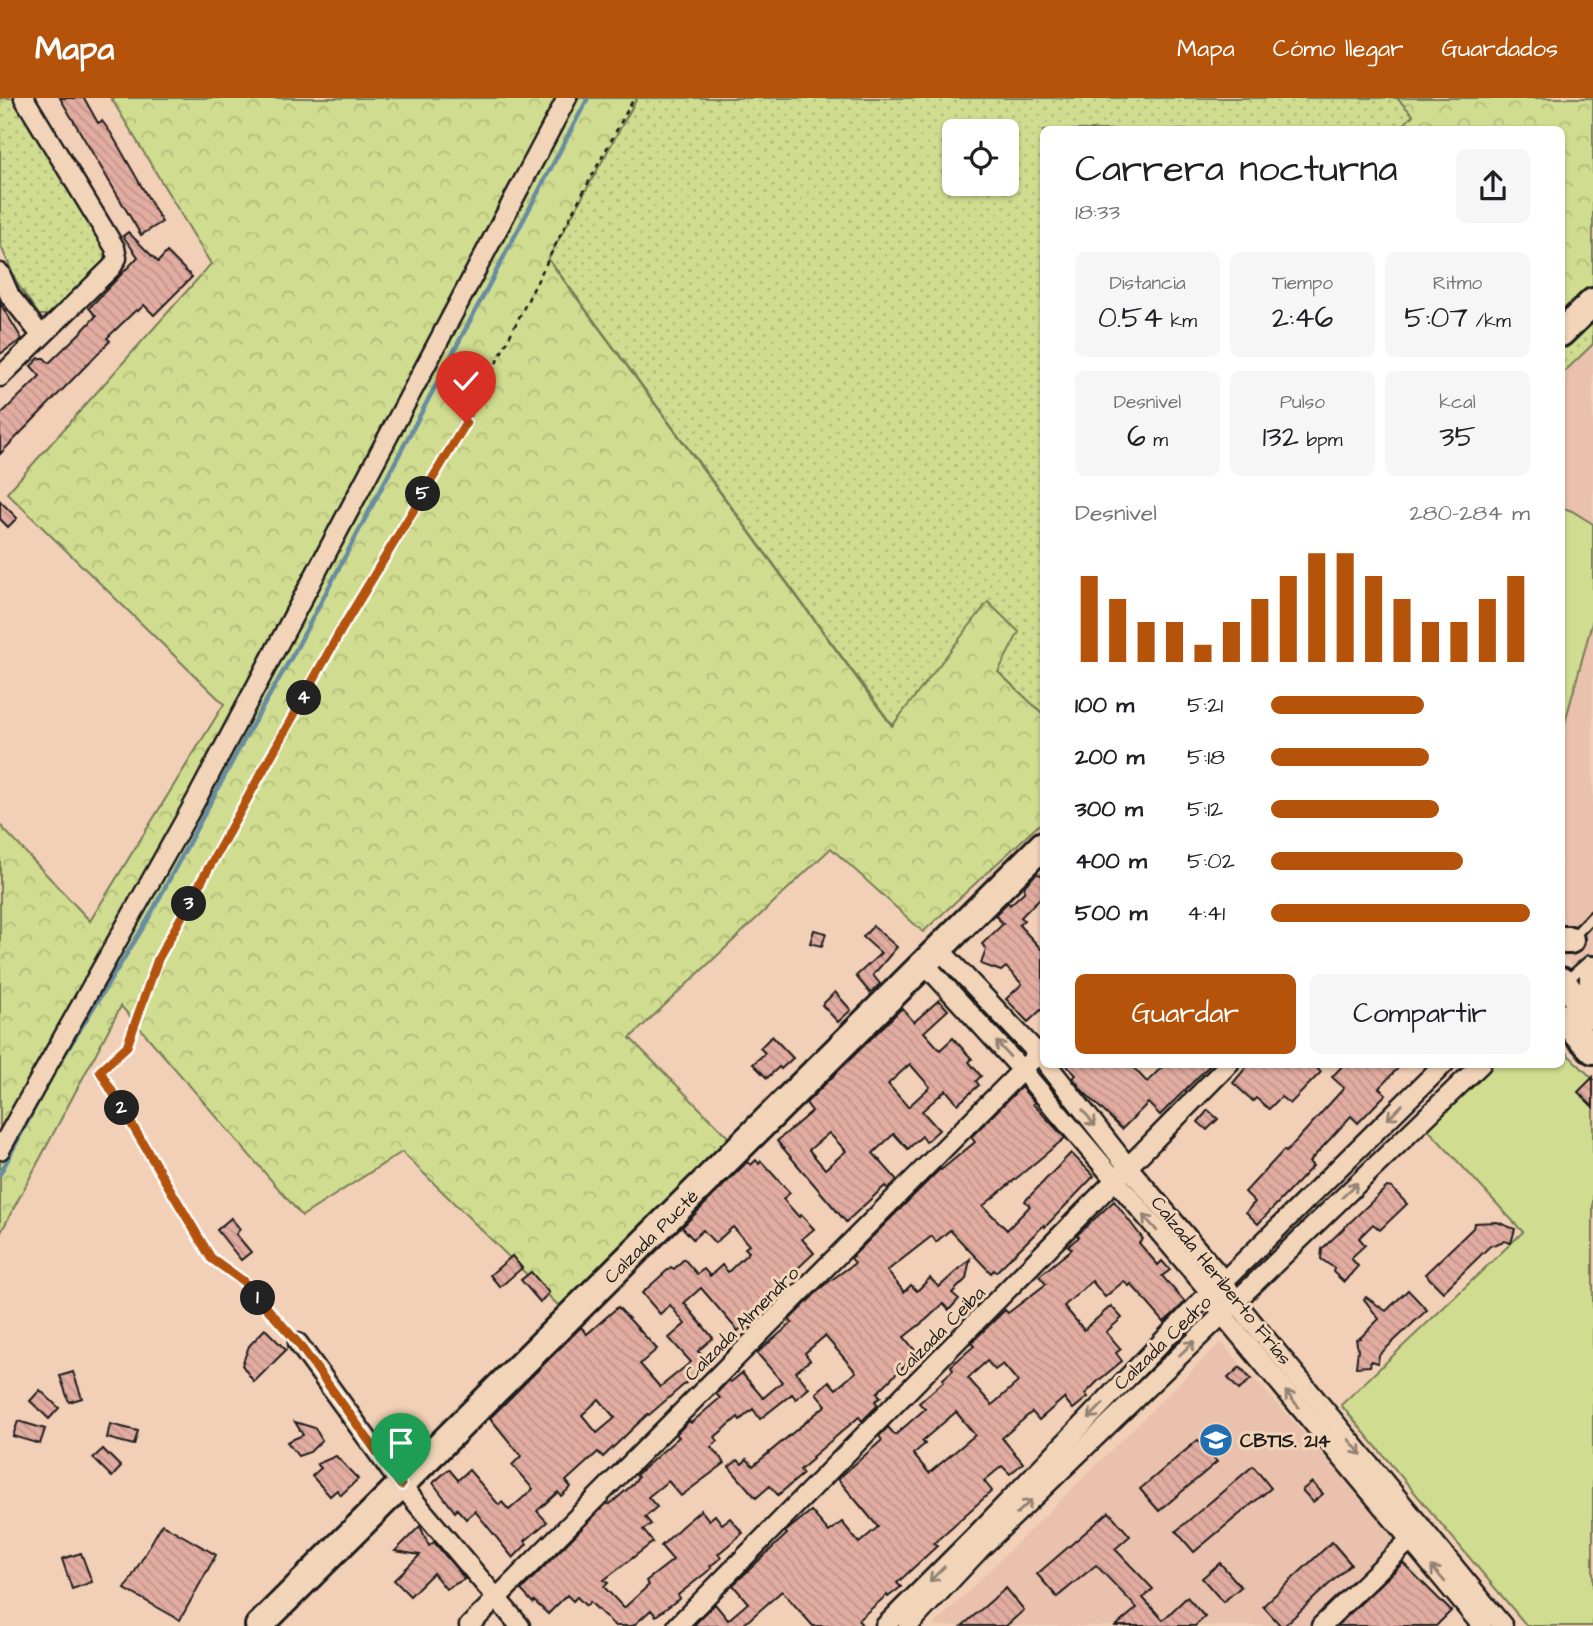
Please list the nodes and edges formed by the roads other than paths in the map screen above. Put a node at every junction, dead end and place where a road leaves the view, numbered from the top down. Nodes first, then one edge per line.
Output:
1 (24, 98) edge
2 (566, 98) edge
3 (0, 272) edge
4 (1593, 302) edge
5 (1565, 329) edge
6 (41, 335) junction
7 (0, 377) edge
8 (1040, 848) edge
9 (1593, 916) edge
10 (1565, 942) edge
11 (932, 956) junction
12 (1593, 957) edge
13 (1593, 970) edge
14 (1565, 981) edge
15 (1565, 987) edge
16 (1593, 999) edge
17 (1593, 1015) edge
18 (1565, 1021) edge
19 (1593, 1050) edge
20 (1040, 1053) edge
21 (1040, 1058) edge
22 (1052, 1068) edge
23 (1225, 1068) edge
24 (1440, 1068) edge
25 (1477, 1068) edge
26 (1022, 1070) junction
27 (0, 1150) edge
28 (1128, 1167) junction
29 (1114, 1182) junction
30 (1217, 1287) junction
31 (1228, 1308) junction
32 (298, 1343) road end
33 (401, 1485) junction
34 (1423, 1528) junction
35 (1409, 1540) junction
36 (496, 1598) junction
37 (259, 1626) edge
38 (469, 1626) edge
39 (520, 1626) edge
40 (677, 1626) edge
41 (885, 1626) edge
42 (908, 1626) edge
43 (1321, 1626) edge
44 (1482, 1626) edge
45 (1503, 1626) edge

1 - 6 street
2 - 27 street
3 - 6 street
4 - 5 street
6 - 7 street
8 - 11 street, Calzada Pucté
9 - 10 lane
11 - 20 street, Calzada Heriberto Frías
26 -> 11 street, Calzada Heriberto Frías
11 - 33 street, Calzada Pucté
12 - 14 lane
13 - 16 street
15 - 17 street
18 - 19 street
21 - 26 street, Calzada Almendro
22 -> 28 street, Calzada Heriberto Frías
23 - 28 street, Calzada Ceiba
24 -> 30 street, Calzada Cedro
31 -> 25 street, Calzada Cedro
26 - 29 street, Calzada Heriberto Frías
26 - 36 street, Calzada Almendro
28 - 29 street, Calzada Ceiba
28 - 30 street, Calzada Heriberto Frías
30 -> 29 street, Calzada Heriberto Frías
29 - 40 street, Calzada Ceiba
30 - 31 street, Calzada Heriberto Frías
30 -> 41 street, Calzada Cedro
31 -> 34 street, Calzada Heriberto Frías
35 -> 31 street, Calzada Heriberto Frías
42 -> 31 street, Calzada Cedro
32 - 33 street
33 - 36 street
33 - 37 street, Calzada Pucté
34 - 35 street
34 - 45 street, Calzada Heriberto Frías
35 - 43 street
44 -> 35 street, Calzada Heriberto Frías
36 - 38 street, Calzada Almendro
36 - 39 street

